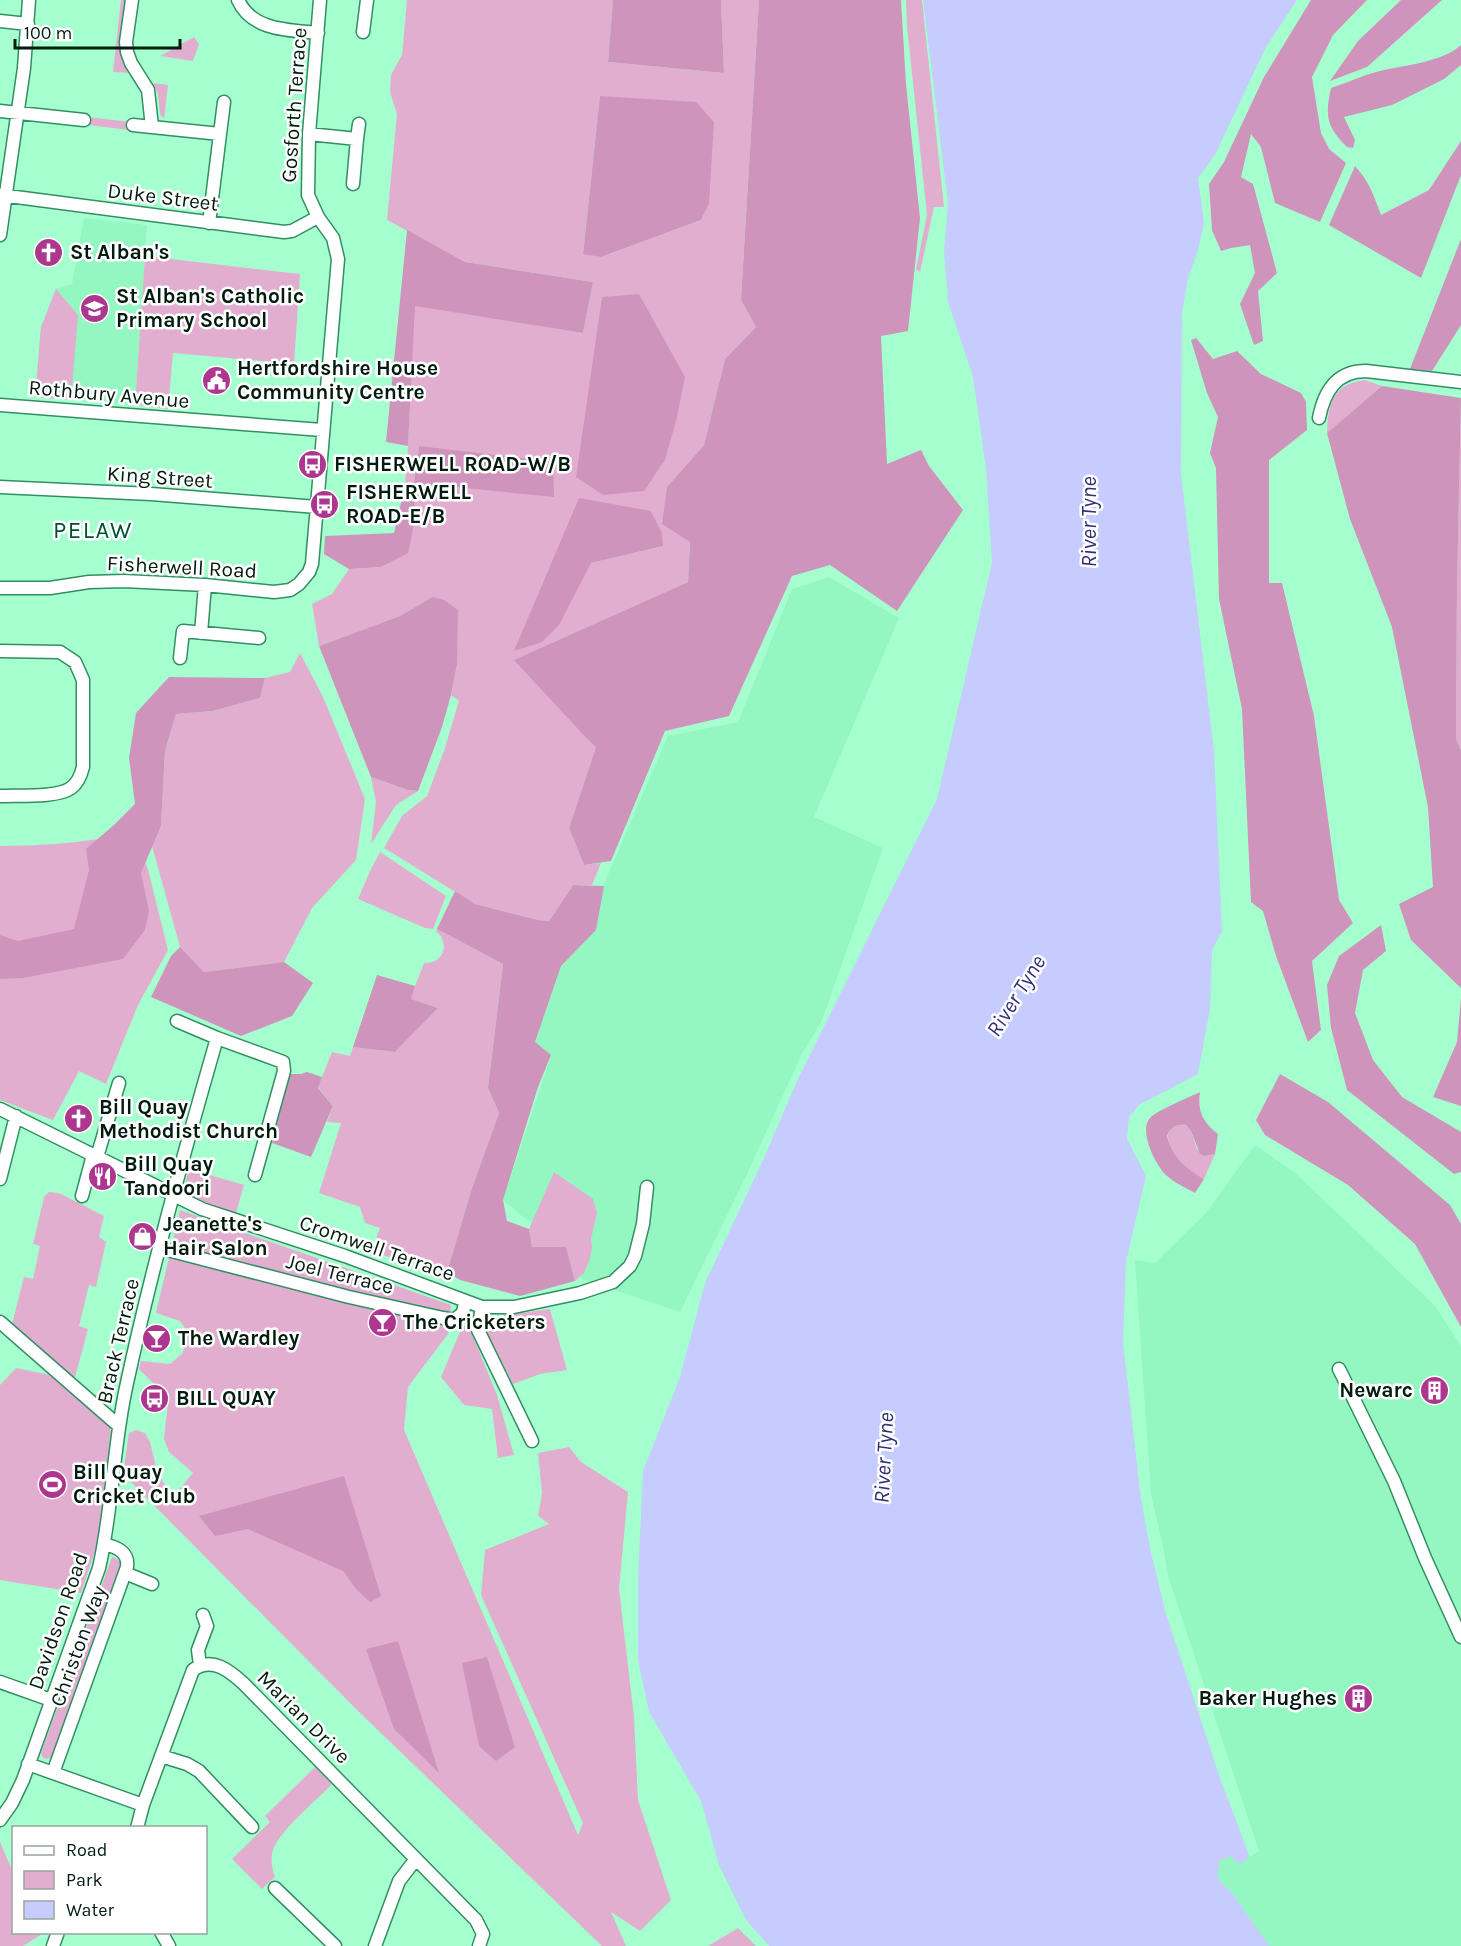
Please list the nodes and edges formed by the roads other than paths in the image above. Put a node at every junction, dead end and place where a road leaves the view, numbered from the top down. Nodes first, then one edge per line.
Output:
1 (29, 0) edge
2 (132, 0) edge
3 (238, 0) edge
4 (320, 0) edge
5 (367, 0) edge
6 (0, 21) edge
7 (28, 24) junction
8 (363, 32) dead end
9 (318, 33) junction
10 (224, 102) dead end
11 (0, 111) edge
12 (18, 113) junction
13 (84, 120) dead end
14 (359, 124) dead end
15 (133, 125) dead end
16 (152, 127) junction
17 (220, 134) junction
18 (309, 134) junction
19 (357, 139) junction
20 (352, 184) dead end
21 (3, 196) edge
22 (318, 217) junction
23 (209, 223) junction
24 (0, 235) edge
25 (1461, 382) edge
26 (0, 405) edge
27 (1319, 418) dead end
28 (322, 430) junction
29 (0, 487) edge
30 (317, 507) junction
31 (205, 585) junction
32 (0, 588) edge
33 (290, 590) joint
34 (201, 633) junction
35 (259, 638) dead end
36 (0, 651) edge
37 (180, 658) dead end
38 (0, 796) edge
39 (177, 1021) dead end
40 (217, 1038) junction
41 (119, 1083) dead end
42 (0, 1109) edge
43 (16, 1116) junction
44 (95, 1156) junction
45 (255, 1175) dead end
46 (0, 1179) edge
47 (647, 1187) dead end
48 (173, 1195) junction
49 (82, 1196) dead end
50 (160, 1248) junction
51 (465, 1301) junction
52 (482, 1306) junction
53 (0, 1322) edge
54 (1339, 1369) dead end
55 (119, 1426) junction
56 (532, 1441) dead end
57 (104, 1544) junction
58 (125, 1573) junction
59 (152, 1584) dead end
60 (203, 1615) dead end
61 (1461, 1637) edge
62 (200, 1665) junction
63 (0, 1682) edge
64 (51, 1701) junction
65 (161, 1756) junction
66 (28, 1764) junction
67 (53, 1773) junction
68 (143, 1805) junction
69 (0, 1820) edge
70 (137, 1826) edge
71 (252, 1827) dead end
72 (416, 1859) junction
73 (275, 1888) dead end
74 (335, 1946) edge
75 (375, 1946) edge
76 (479, 1946) edge

1 - 7 street
2 - 16 street
3 - 9 street
4 - 9 street, Gosforth Terrace
5 - 8 street
6 - 7 street
7 - 12 street
9 - 18 street, Gosforth Terrace
10 - 17 street
11 - 12 street
12 - 13 street
12 - 21 street
14 - 19 street
15 - 16 street
16 - 17 street
17 - 23 street
18 - 19 street
18 - 22 street, Gosforth Terrace
19 - 20 street
21 - 23 street, Duke Street
21 - 24 street
22 - 23 street, Duke Street
22 - 28 street, Gosforth Terrace
25 - 27 street
26 - 28 street, Rothbury Avenue
28 - 30 street, Gosforth Terrace
29 - 30 street, King Street
30 - 33 street, Gosforth Terrace
31 - 32 street, Fisherwell Road
31 - 33 street, Fisherwell Road
31 - 34 street
34 - 35 street
34 - 37 street
36 - 38 street
39 - 40 street
40 - 45 street
40 - 48 street, Brack Terrace
41 - 44 street
42 - 43 street, Cromwell Terrace
43 - 44 street, Cromwell Terrace
43 - 46 street
44 - 48 street, Cromwell Terrace
44 - 49 street
47 - 52 street, Cromwell Terrace
48 - 50 street, Brack Terrace
48 - 51 street, Cromwell Terrace
50 - 51 street, Joel Terrace
50 - 55 street, Brack Terrace
51 - 52 street, Cromwell Terrace
52 - 56 street
53 - 55 street
54 - 61 street
55 - 57 street, Davidson Road
57 - 58 street, Christon Way
57 - 64 street, Davidson Road
58 - 59 street
58 - 67 street, Christon Way
60 - 62 street
62 - 65 street
62 - 72 street, Marian Drive
63 - 64 street
64 - 66 street, Davidson Road
65 - 68 street
65 - 71 street
66 - 67 street
66 - 69 street, Davidson Road
67 - 68 street
68 - 70 street
72 - 75 street
72 - 76 street, Marian Drive
73 - 74 street

